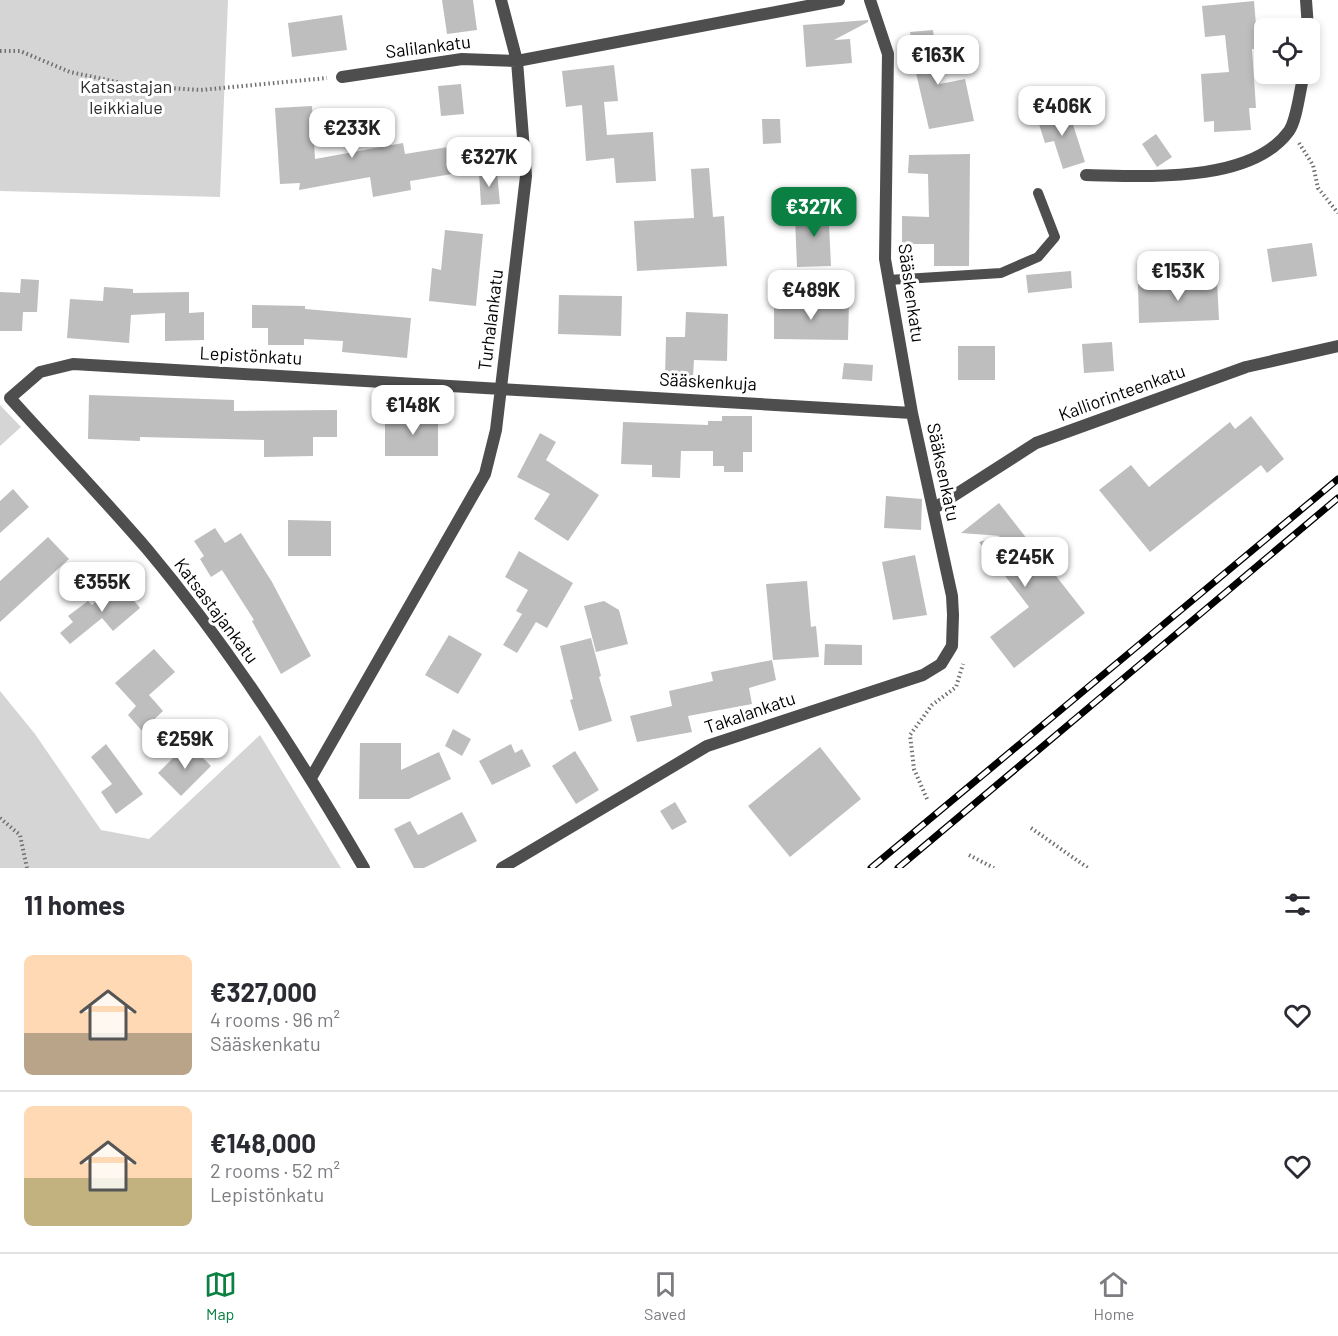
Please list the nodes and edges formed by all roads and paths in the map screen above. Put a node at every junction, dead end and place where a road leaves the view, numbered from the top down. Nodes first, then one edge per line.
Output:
1 (501, 0) edge
2 (839, 0) edge
3 (870, 0) edge
4 (1306, 0) edge
5 (1307, 18) edge
6 (0, 51) edge
7 (517, 61) junction
8 (342, 77) joint
9 (1302, 84) edge
10 (1291, 130) junction
11 (1086, 175) dead end
12 (1038, 193) dead end
13 (1338, 213) edge
14 (888, 280) junction
15 (1338, 346) edge
16 (501, 388) junction
17 (10, 398) joint
18 (912, 413) junction
19 (933, 509) junction
20 (952, 646) junction
21 (311, 778) junction
22 (927, 799) dead end
23 (0, 818) edge
24 (1031, 828) dead end
25 (969, 855) dead end
26 (27, 868) edge
27 (364, 868) edge
28 (502, 868) edge
29 (994, 868) edge
30 (1088, 868) edge

1 - 7 street, Turhalankatu
2 - 7 street, Salilankatu
3 - 14 street, Sääskenkatu
4 - 5 street
6 - 8 path
7 - 8 street, Salilankatu
7 - 16 street, Turhalankatu
9 - 10 street
10 - 11 street
10 - 13 path
12 - 14 lane
14 - 18 street, Sääskenkatu
15 - 19 street, Kalliorinteenkatu
16 - 17 street, Lepistönkatu
16 - 18 street, Sääskenkuja
16 - 21 street, Turhalankatu
17 - 21 street, Katsastajankatu
18 - 19 street, Sääksenkatu
19 - 20 street, Sääksenkatu
20 - 22 path
20 - 28 street, Takalankatu
21 - 27 street, Katsastajankatu
23 - 26 path
24 - 30 path
25 - 29 path

